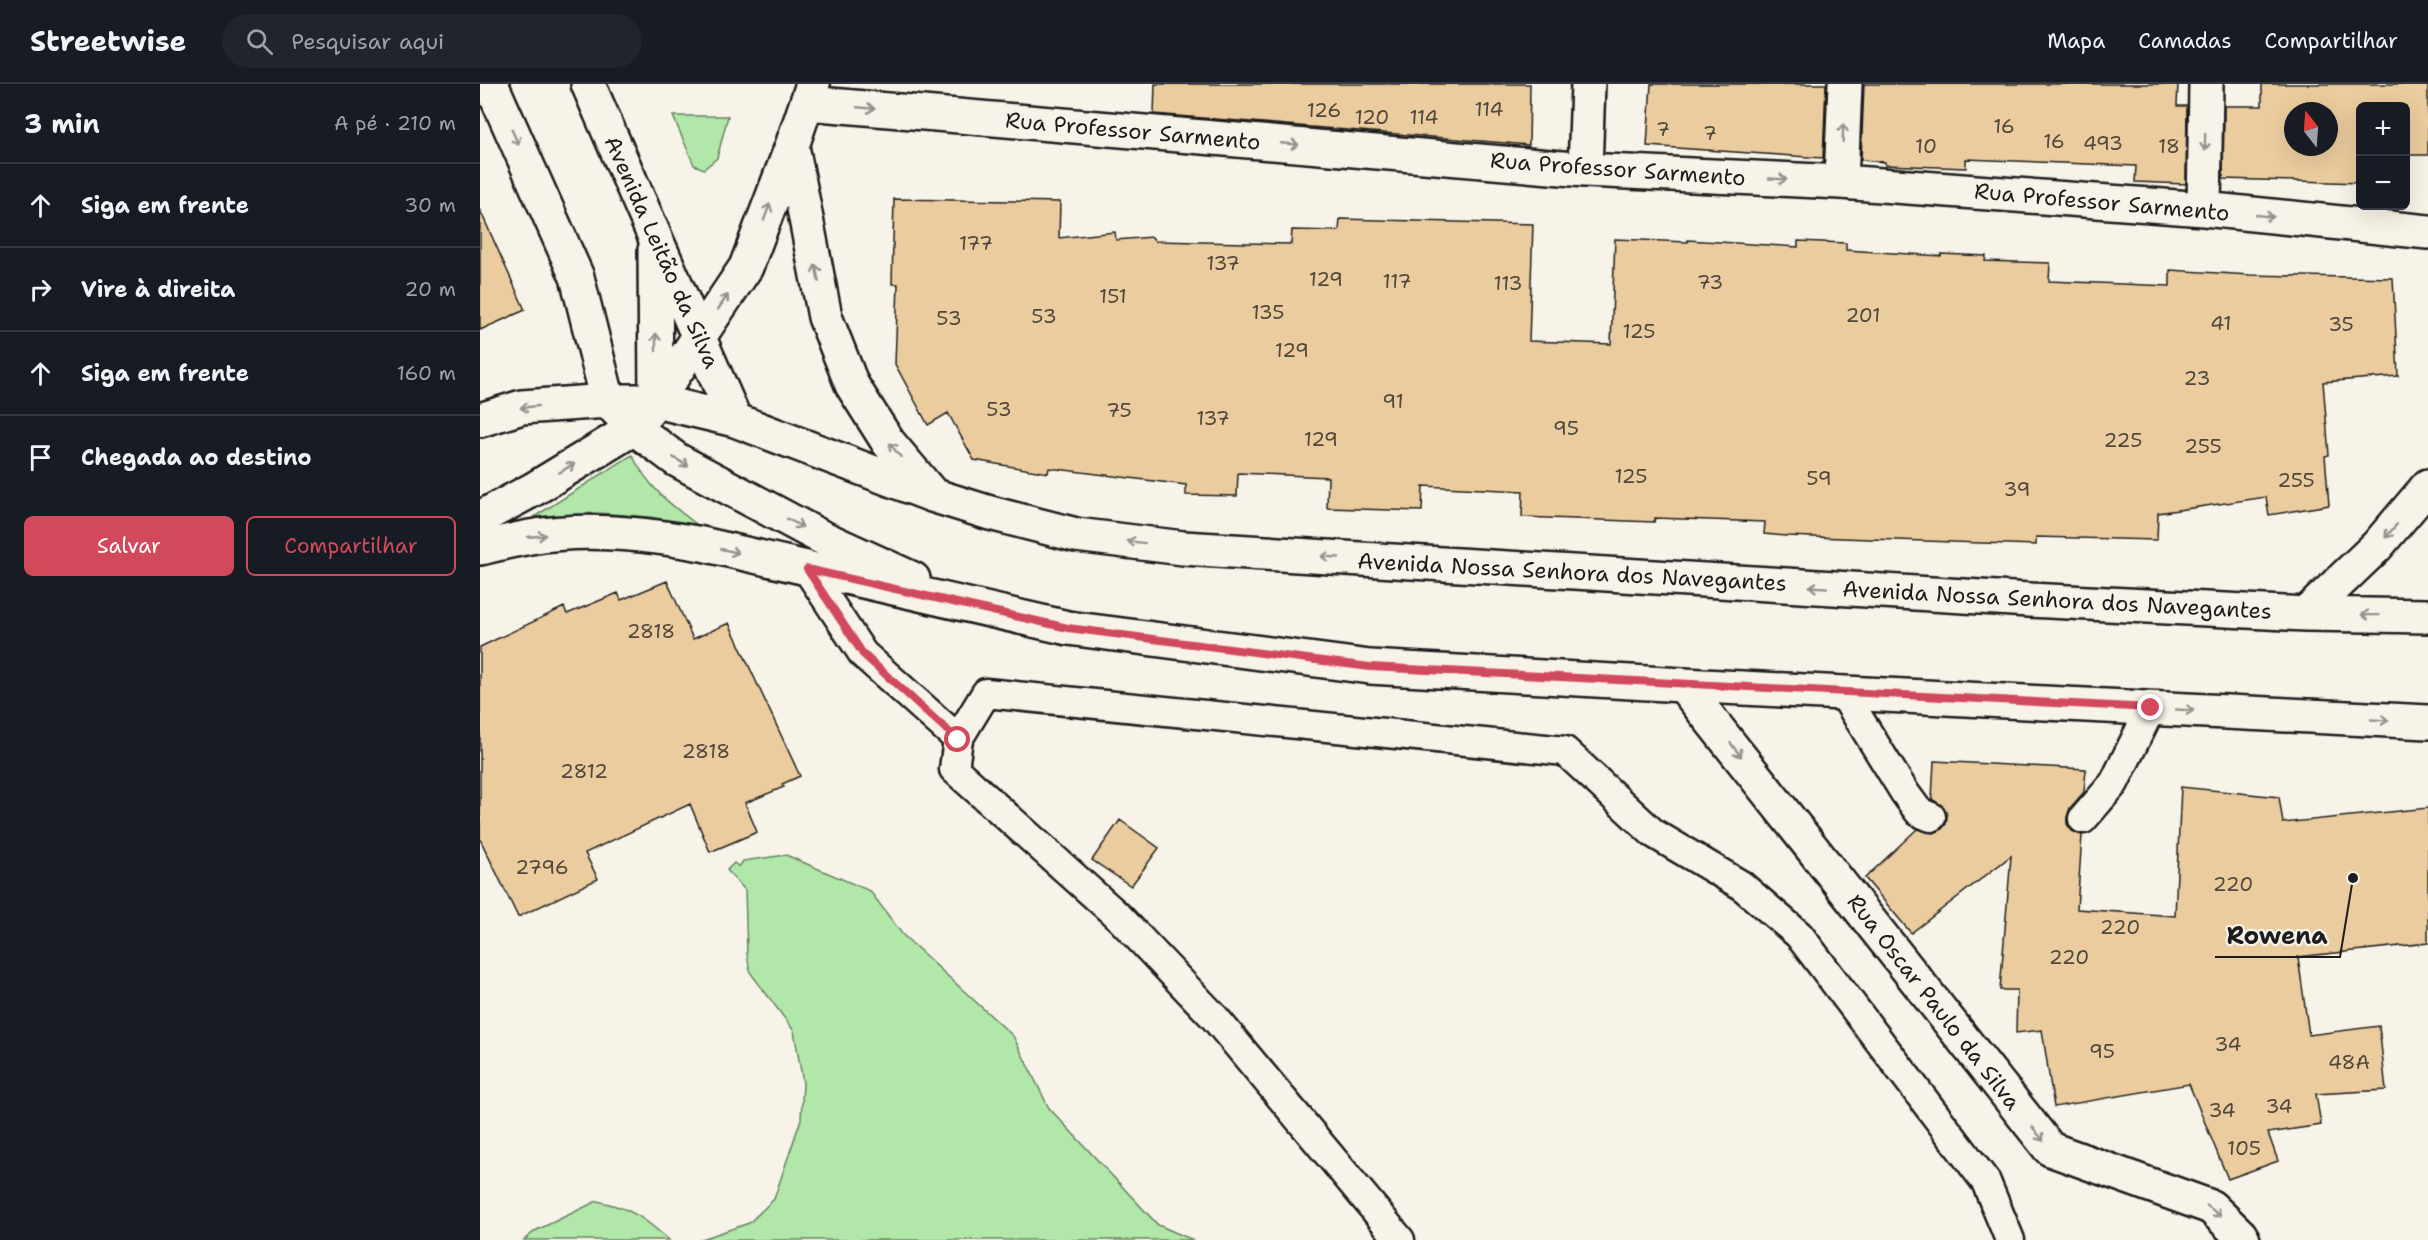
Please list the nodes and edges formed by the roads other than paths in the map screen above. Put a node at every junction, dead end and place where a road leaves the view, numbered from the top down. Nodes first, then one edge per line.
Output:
1 (491, 84) edge
2 (588, 84) edge
3 (1588, 84) edge
4 (1845, 84) edge
5 (2206, 84) edge
6 (810, 93) edge
7 (792, 147) junction
8 (1585, 170) junction
9 (1841, 182) junction
10 (2204, 209) junction
11 (2428, 232) edge
12 (655, 237) junction
13 (699, 336) junction
14 (608, 401) junction
15 (656, 401) junction
16 (480, 420) edge
17 (735, 420) junction
18 (634, 428) junction
19 (2428, 486) edge
20 (932, 495) junction
21 (480, 518) edge
22 (480, 548) edge
23 (807, 569) junction
24 (977, 609) junction
25 (2306, 614) junction
26 (2428, 616) edge
27 (1683, 685) junction
28 (1843, 693) junction
29 (2151, 708) junction
30 (2428, 722) edge
31 (958, 740) junction
32 (1930, 817) dead end
33 (2082, 819) dead end
34 (1400, 1240) edge
35 (2010, 1240) edge
36 (2243, 1240) edge

1 -> 14 main road
2 - 12 main road, Avenida Leitão da Silva
3 - 8 main road
9 -> 4 main road
5 -> 10 main road
6 - 7 main road
6 -> 8 main road, Rua Professor Sarmento
13 -> 7 main road
20 -> 7 main road
8 -> 9 main road, Rua Professor Sarmento
9 - 10 main road, Rua Professor Sarmento
10 -> 11 main road, Rua Professor Sarmento
12 - 13 main road, Avenida Leitão da Silva
15 -> 12 main road
13 - 15 main road
13 - 17 main road, Avenida Leitão da Silva
14 - 15 main road, Avenida Nossa Senhora dos Navegantes
14 -> 16 main road, Avenida Nossa Senhora dos Navegantes
14 - 18 main road
15 - 17 main road, Avenida Nossa Senhora dos Navegantes
15 - 18 main road
17 - 20 main road, Avenida Nossa Senhora dos Navegantes
21 -> 18 main road
18 -> 24 main road
19 -> 25 main road
25 -> 20 main road, Avenida Nossa Senhora dos Navegantes
22 -> 23 main road
23 - 24 main road
23 - 31 lane
24 - 27 main road
26 -> 25 main road, Avenida Nossa Senhora dos Navegantes
27 - 28 main road
27 -> 36 main road, Rua Oscar Paulo da Silva
28 - 29 main road
28 - 32 lane
29 -> 30 main road
29 - 33 lane
31 - 34 lane
31 - 35 lane

